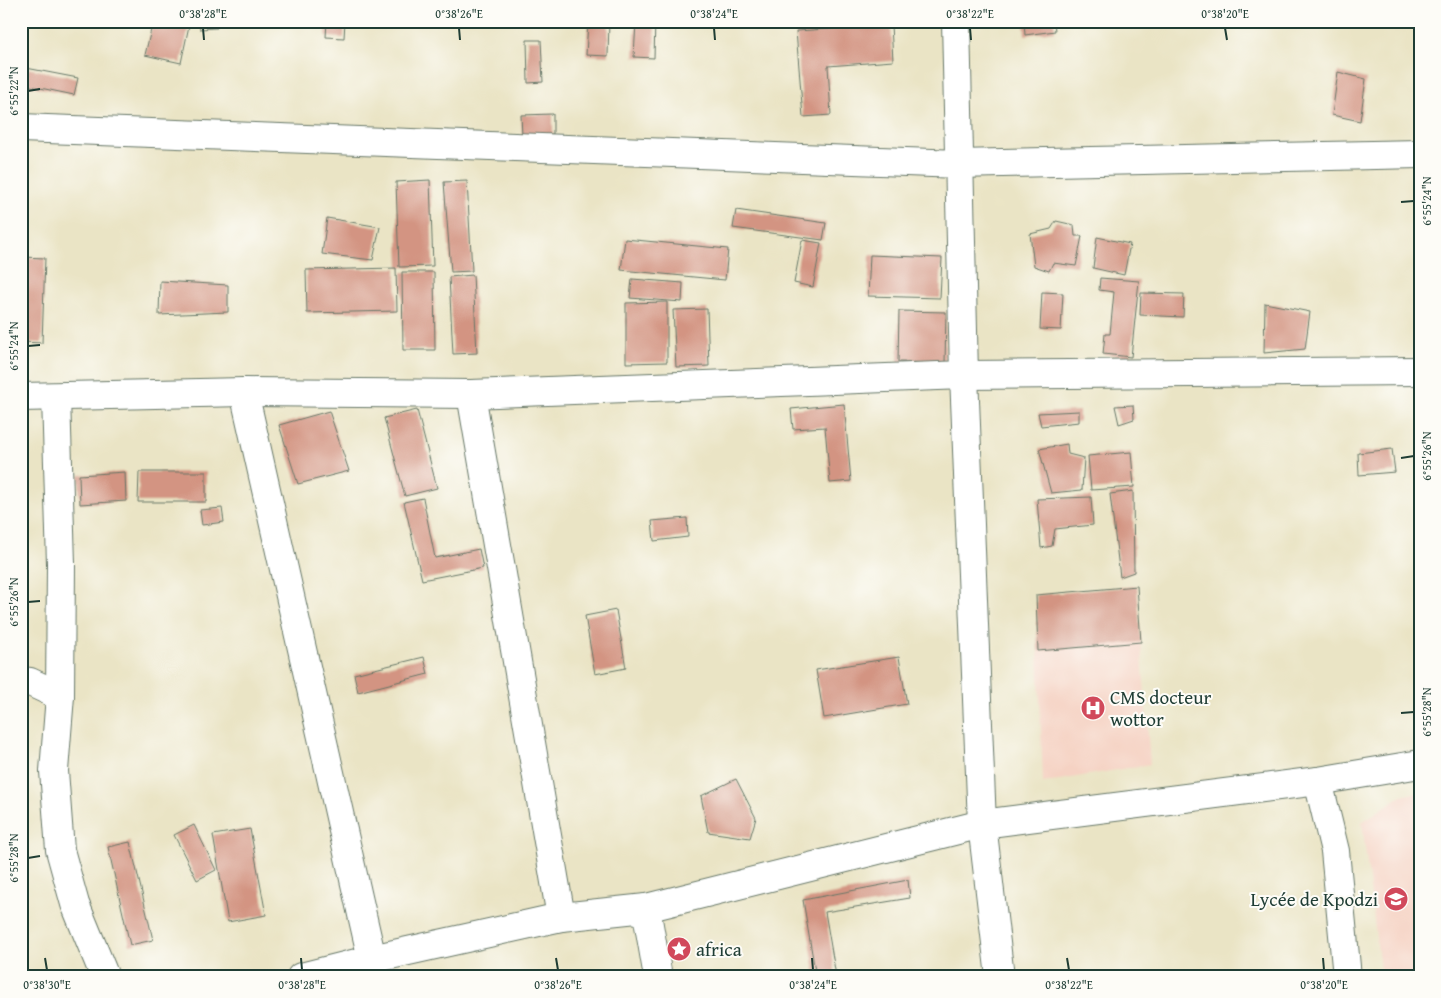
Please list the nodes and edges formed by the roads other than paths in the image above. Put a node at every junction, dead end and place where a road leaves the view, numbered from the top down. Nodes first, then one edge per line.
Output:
1 (956, 21) edge
2 (21, 128) edge
3 (1420, 154) edge
4 (958, 164) junction
5 (1420, 371) edge
6 (964, 375) junction
7 (244, 392) junction
8 (471, 394) junction
9 (56, 396) junction
10 (21, 397) edge
11 (21, 682) edge
12 (60, 696) junction
13 (1420, 764) edge
14 (1318, 781) junction
15 (982, 824) junction
16 (646, 908) junction
17 (561, 917) junction
18 (373, 968) edge
19 (105, 977) edge
20 (301, 977) edge
21 (658, 977) edge
22 (1000, 977) edge
23 (1347, 977) edge

1 - 4 street
2 - 4 street
3 - 4 street
4 - 6 street
5 - 6 street
6 - 8 street
6 - 15 street
7 - 8 street
7 - 9 street
7 - 18 street
8 - 17 street
9 - 10 street
9 - 12 street
11 - 12 street
12 - 19 street
13 - 14 street
14 - 15 street
14 - 23 street
15 - 16 street
15 - 22 street
16 - 17 street
16 - 21 street
17 - 18 street
18 - 20 street

